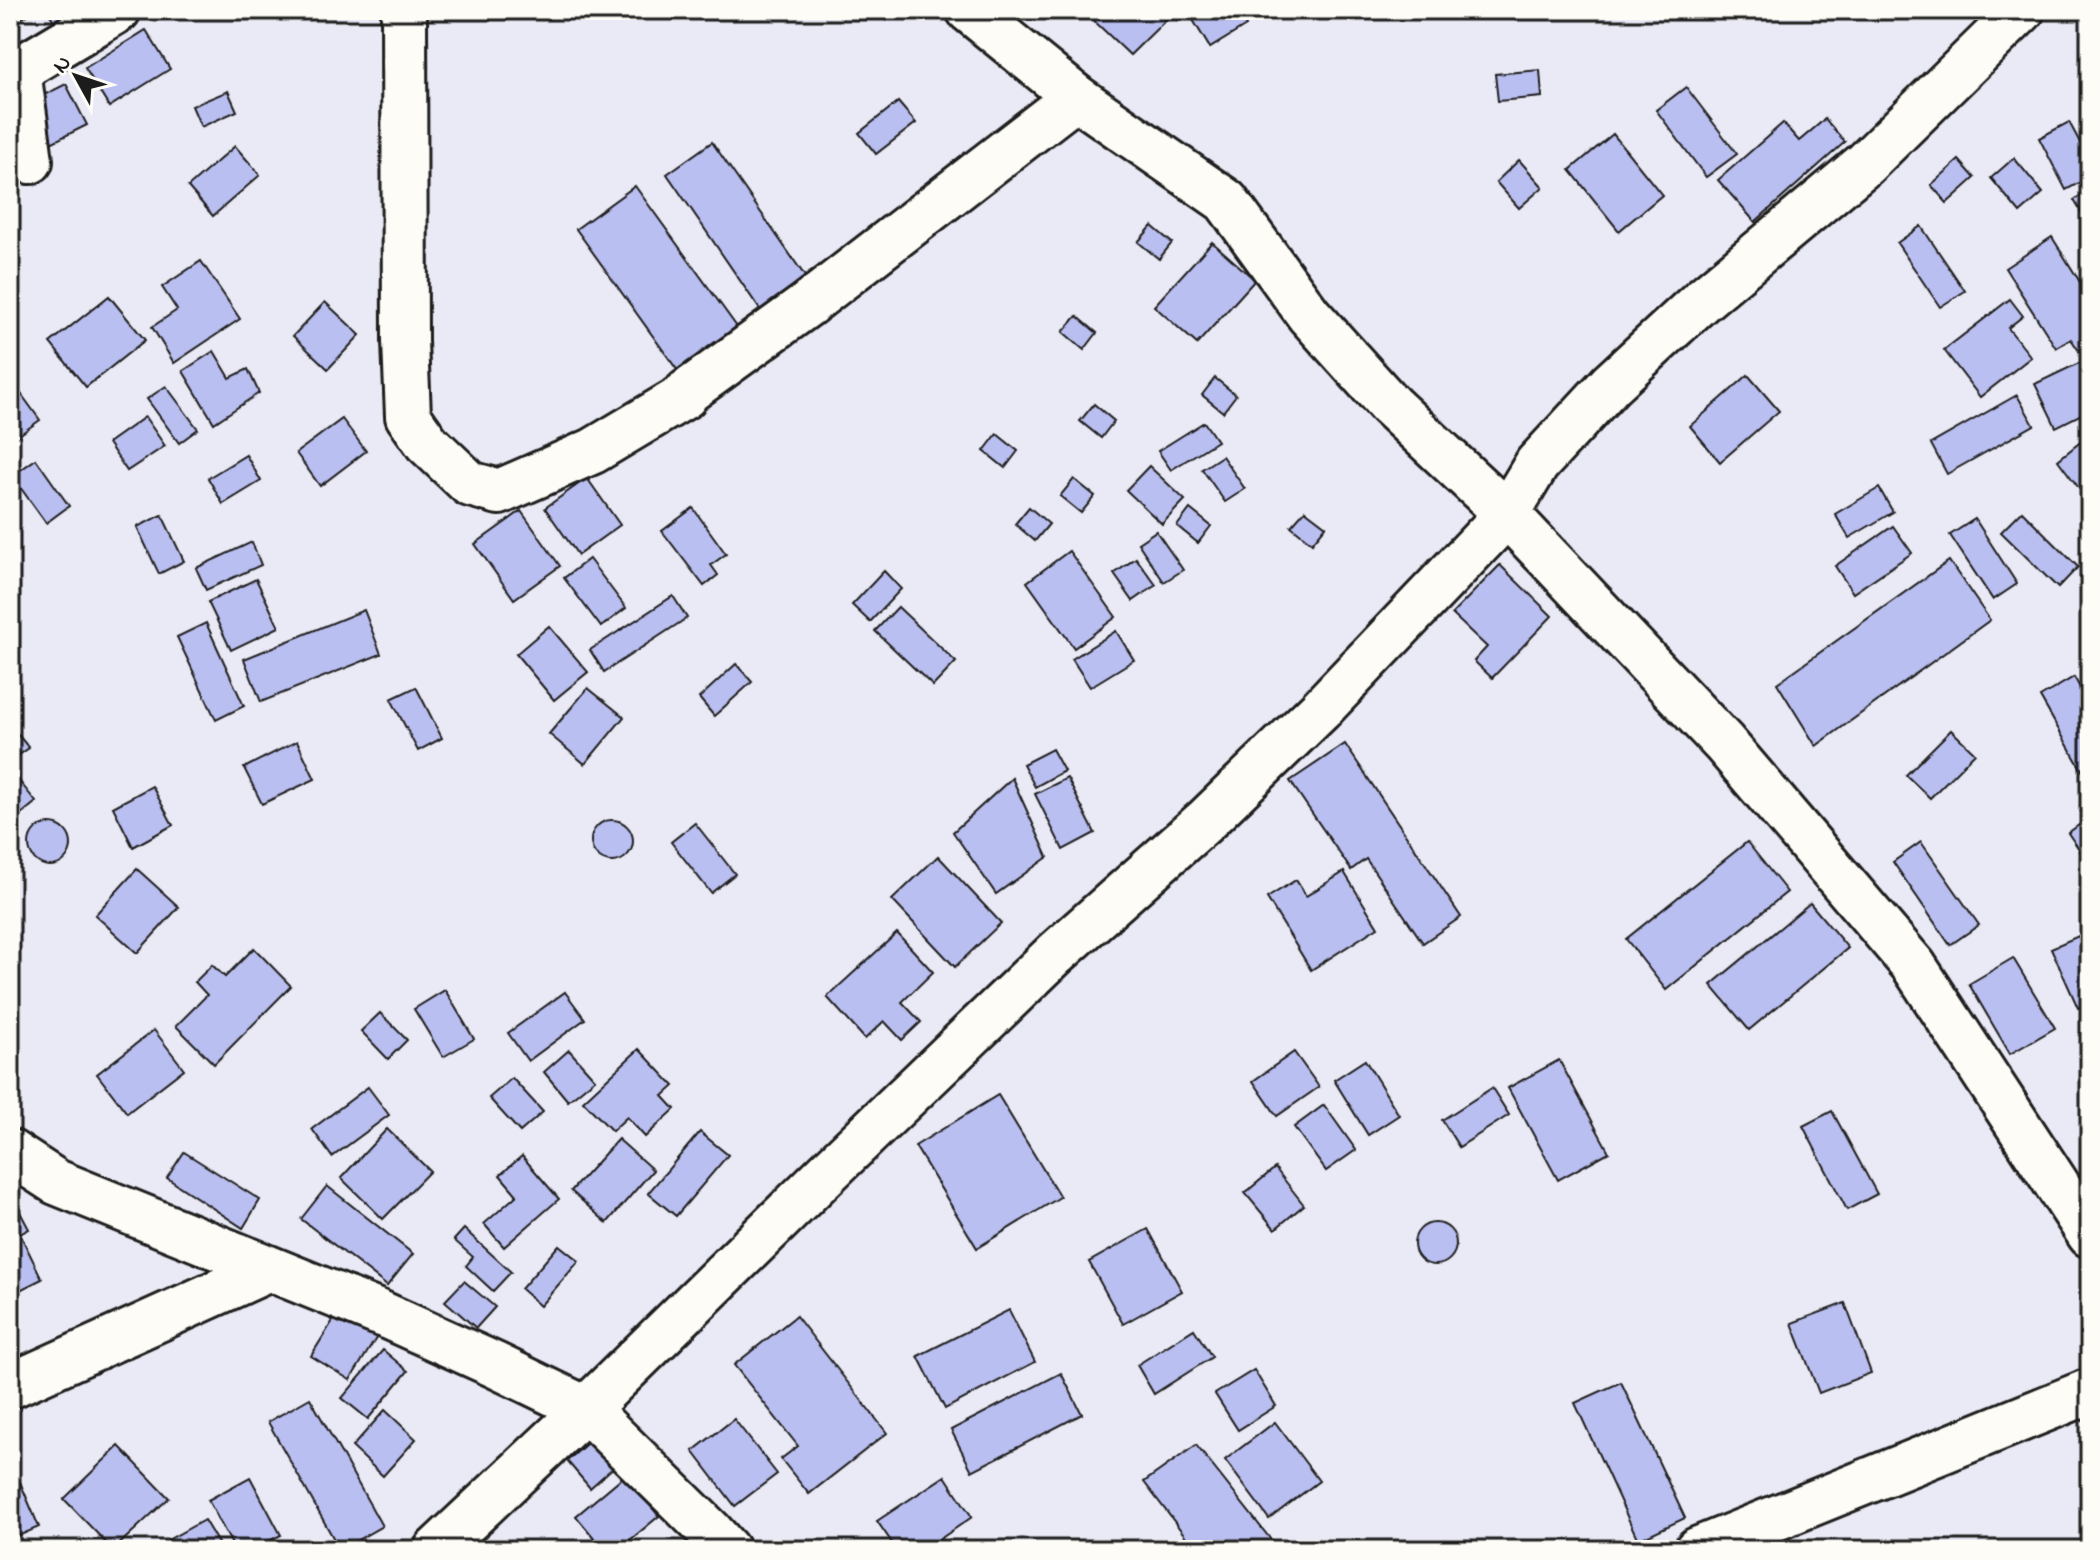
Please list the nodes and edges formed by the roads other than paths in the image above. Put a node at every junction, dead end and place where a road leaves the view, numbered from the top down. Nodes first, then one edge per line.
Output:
1 (118, 10) edge
2 (404, 10) edge
3 (969, 10) edge
4 (2022, 10) edge
5 (1076, 97) junction
6 (30, 161) dead end
7 (1507, 514) junction
8 (10, 1152) edge
9 (2090, 1235) edge
10 (269, 1269) junction
11 (10, 1386) edge
12 (2090, 1391) edge
13 (586, 1409) junction
14 (436, 1550) edge
15 (727, 1550) edge
16 (1697, 1550) edge

1 - 6 street
2 - 5 street
3 - 5 street
4 - 7 street
5 - 7 street
7 - 9 street
7 - 13 street
8 - 10 street
10 - 11 street
10 - 13 street
12 - 16 street
13 - 14 street
13 - 15 street

